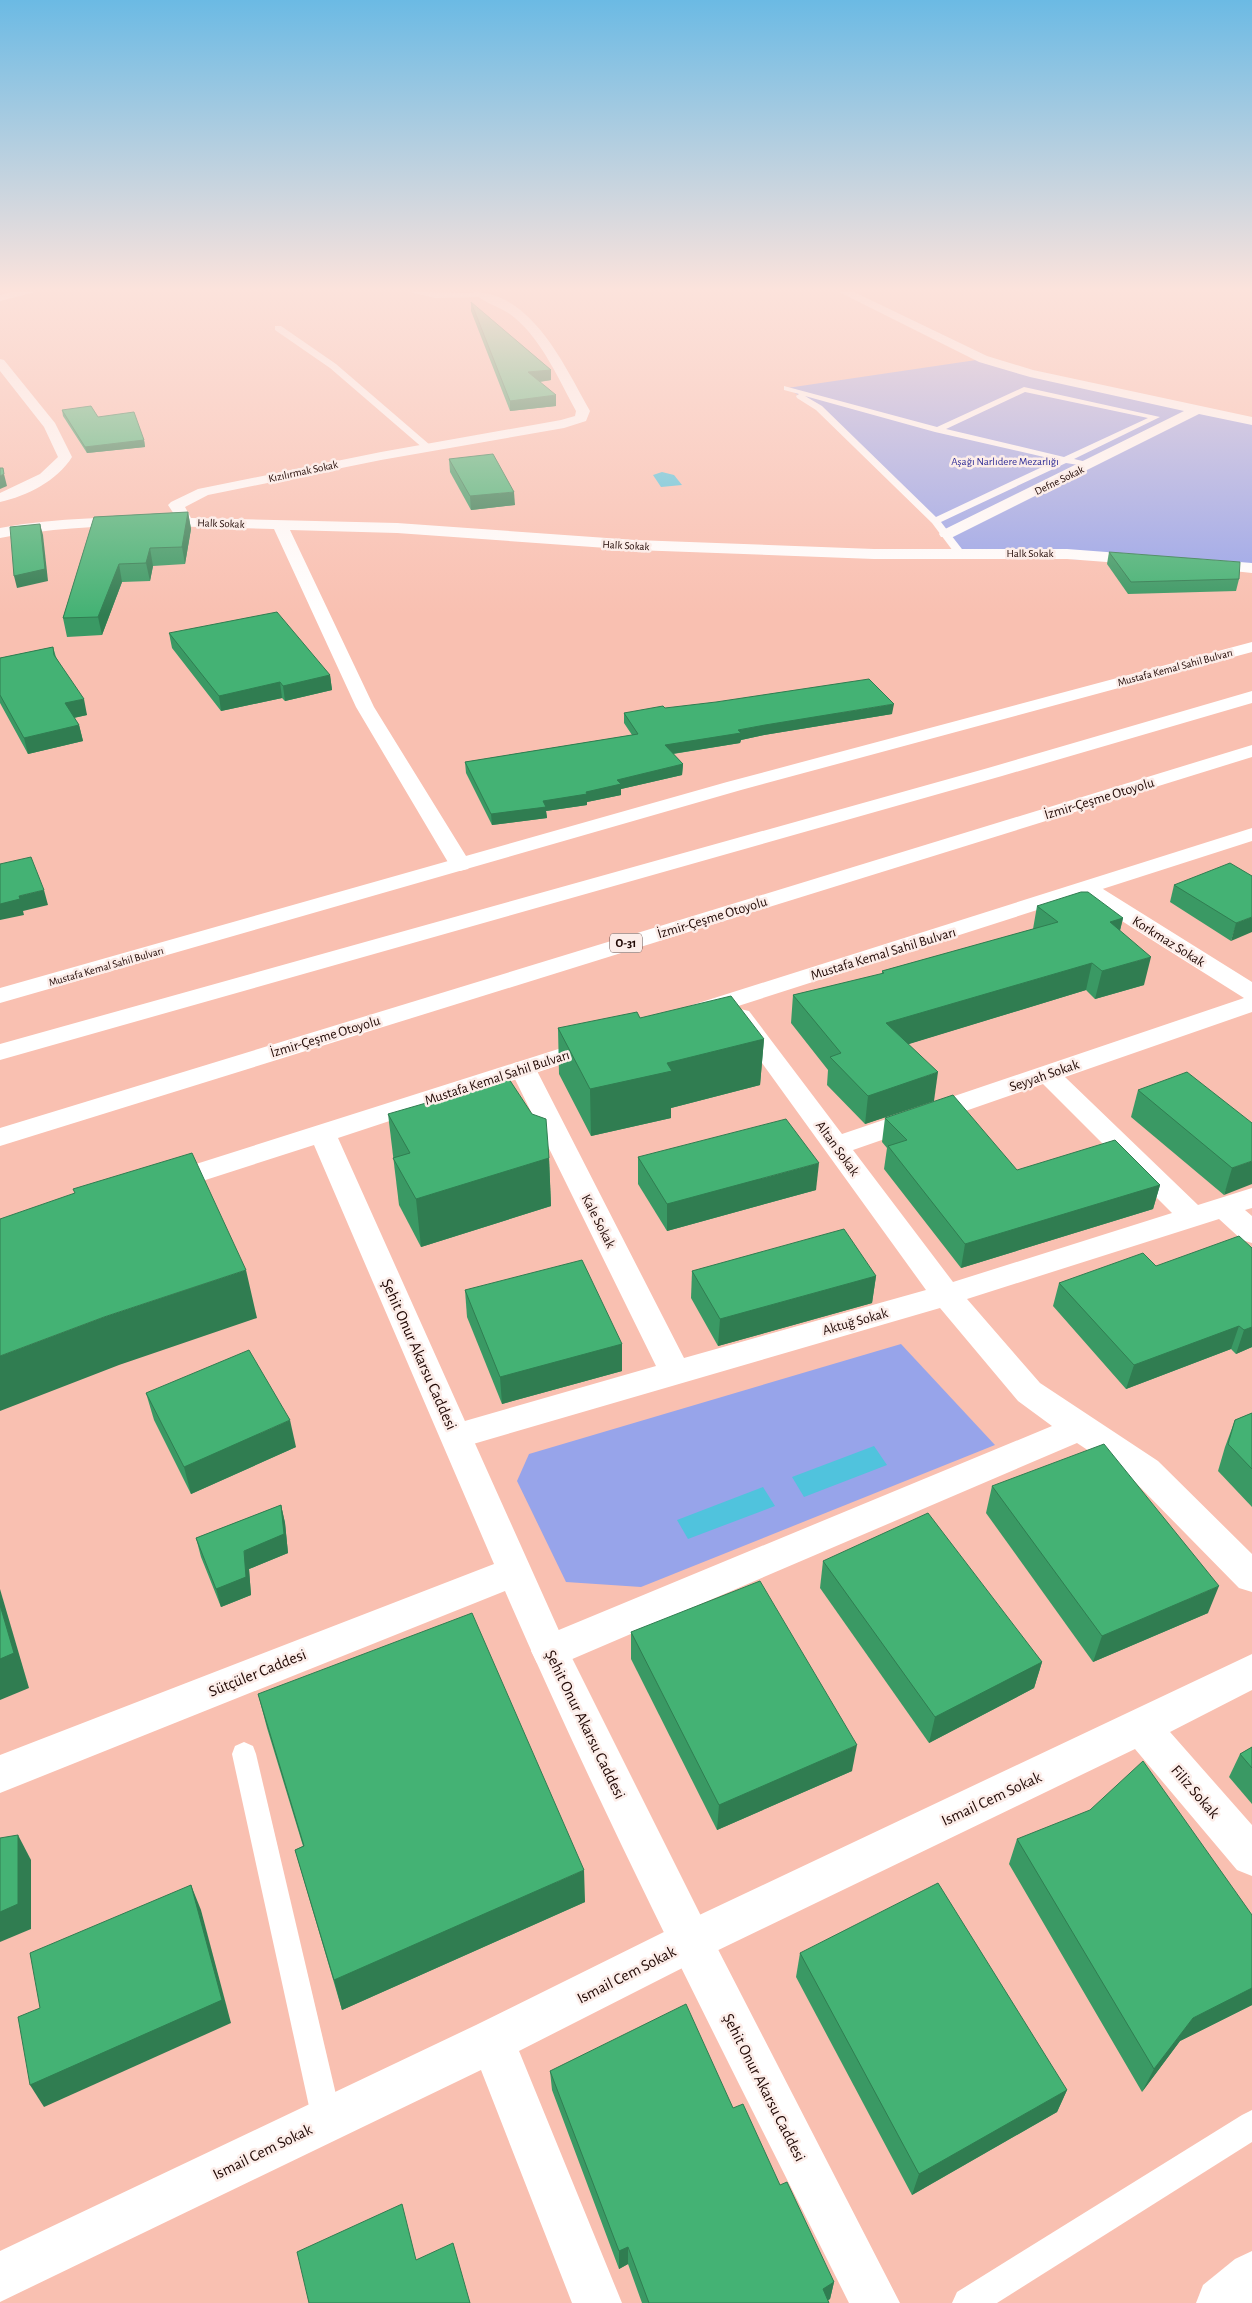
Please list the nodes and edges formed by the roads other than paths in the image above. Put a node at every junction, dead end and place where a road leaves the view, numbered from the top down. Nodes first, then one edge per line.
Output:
1 (29, 399) edge
2 (372, 399) edge
3 (576, 399) edge
4 (805, 399) edge
5 (828, 399) edge
6 (1002, 399) edge
7 (1073, 399) edge
8 (1149, 399) edge
9 (1196, 410) junction
10 (1252, 421) edge
11 (938, 430) junction
12 (427, 447) junction
13 (1067, 460) junction
14 (1088, 465) junction
15 (0, 498) edge
16 (0, 506) edge
17 (18, 509) dead end
18 (36, 512) dead end
19 (935, 521) junction
20 (88, 522) junction
21 (186, 522) junction
22 (280, 525) junction
23 (0, 533) edge
24 (947, 534) junction
25 (960, 553) junction
26 (1166, 561) edge
27 (1186, 563) edge
28 (1252, 568) edge
29 (1252, 646) edge
30 (1252, 697) edge
31 (1252, 751) edge
32 (1252, 834) edge
33 (460, 864) junction
34 (1086, 889) junction
35 (1252, 993) edge
36 (0, 996) edge
37 (729, 1001) junction
38 (1252, 1004) edge
39 (673, 1020) edge
40 (617, 1038) edge
41 (0, 1052) edge
42 (523, 1069) junction
43 (1047, 1074) junction
44 (322, 1133) junction
45 (0, 1137) edge
46 (836, 1146) junction
47 (142, 1192) edge
48 (1252, 1198) edge
49 (1223, 1206) junction
50 (1193, 1217) junction
51 (1252, 1233) edge
52 (946, 1295) junction
53 (675, 1372) junction
54 (1080, 1428) junction
55 (456, 1436) junction
56 (515, 1571) junction
57 (1252, 1577) edge
58 (550, 1651) junction
59 (1252, 1671) edge
60 (1141, 1727) junction
61 (244, 1754) dead end
62 (0, 1774) edge
63 (1252, 1856) edge
64 (691, 1941) junction
65 (492, 2041) junction
66 (327, 2120) junction
67 (1252, 2125) edge
68 (1252, 2276) edge
69 (0, 2277) edge
70 (597, 2303) edge
71 (875, 2303) edge
72 (968, 2303) edge
73 (1221, 2303) edge

1 - 15 main road
2 - 12 lane
3 - 12 main road, Kızılırmak Sokak
4 - 19 lane
5 - 11 lane
6 - 11 lane
7 - 13 lane
8 - 9 main road
9 - 10 main road
9 - 14 main road, Defne Sokak
11 - 13 lane
12 - 21 main road, Kızılırmak Sokak
13 - 14 lane
13 - 19 lane
14 - 24 main road, Defne Sokak
16 - 17 main road
18 - 20 main road
19 - 24 lane
20 - 21 main road, Halk Sokak
20 - 23 main road, Halk Sokak
21 - 22 main road, Halk Sokak
22 - 25 main road, Halk Sokak
22 - 33 main road
24 - 25 lane
25 - 26 main road, Halk Sokak
27 - 28 main road
29 - 33 main road, Mustafa Kemal Sahil Bulvarı
30 - 41 main road
31 - 45 main road, İzmir-Çeşme Otoyolu / O-31
32 - 34 main road, Mustafa Kemal Sahil Bulvarı
33 - 36 main road, Mustafa Kemal Sahil Bulvarı
34 - 35 main road, Korkmaz Sokak
34 - 37 main road, Mustafa Kemal Sahil Bulvarı
37 - 39 main road, Mustafa Kemal Sahil Bulvarı
37 - 46 main road, Altan Sokak
38 - 43 main road, Seyyah Sokak
40 - 42 main road, Mustafa Kemal Sahil Bulvarı
42 - 44 main road, Mustafa Kemal Sahil Bulvarı
42 - 53 main road, Kale Sokak
43 - 46 main road, Seyyah Sokak
43 - 50 main road
44 - 47 main road, Mustafa Kemal Sahil Bulvarı
44 - 55 main road, Şehit Onur Akarsu Caddesi
46 - 52 main road, Altan Sokak
48 - 49 main road, Aktuğ Sokak
49 - 50 main road, Aktuğ Sokak
49 - 51 main road
50 - 52 main road, Aktuğ Sokak
52 - 53 main road, Aktuğ Sokak
52 - 54 main road, Altan Sokak
53 - 55 main road, Aktuğ Sokak
54 - 57 main road, Altan Sokak
54 - 58 main road
55 - 56 main road, Şehit Onur Akarsu Caddesi
56 - 58 main road, Şehit Onur Akarsu Caddesi
56 - 62 main road, Sütçüler Caddesi
58 - 64 main road, Şehit Onur Akarsu Caddesi
59 - 60 main road, Ismail Cem Sokak
60 - 63 main road, Filiz Sokak
60 - 64 main road, Ismail Cem Sokak
61 - 66 lane
64 - 65 main road, Ismail Cem Sokak
64 - 71 main road, Şehit Onur Akarsu Caddesi
65 - 66 main road, Ismail Cem Sokak
65 - 70 main road
66 - 69 main road, Ismail Cem Sokak
67 - 72 lane
68 - 73 main road

